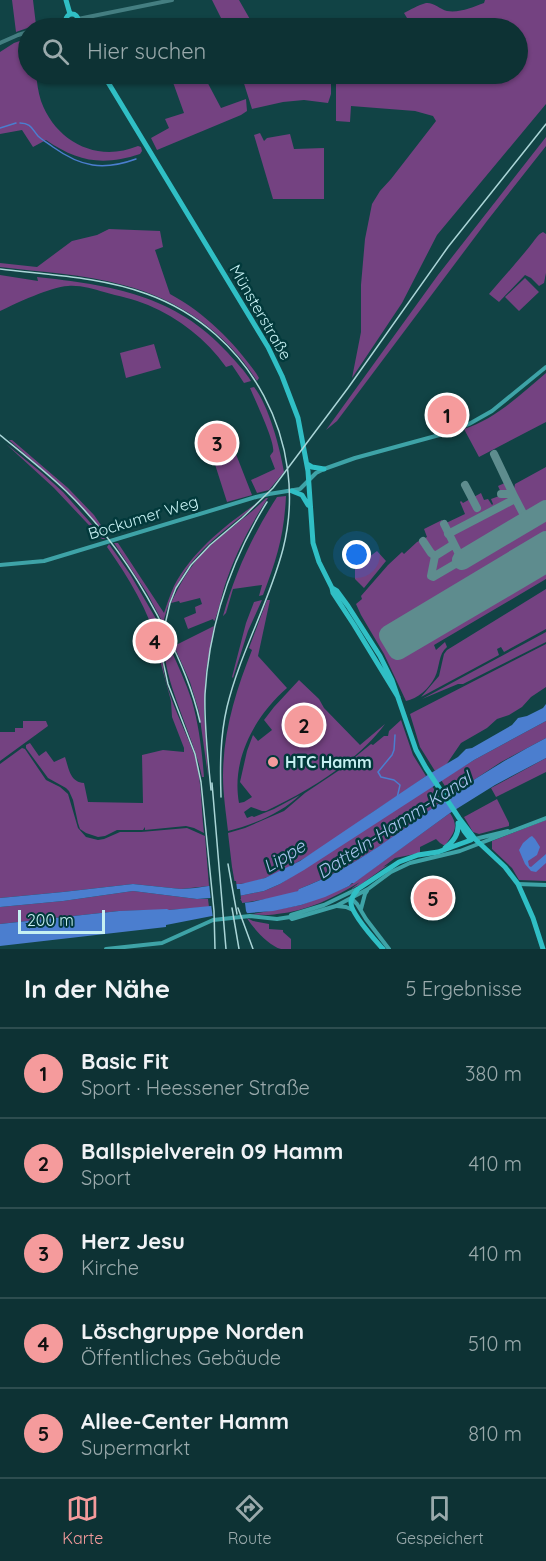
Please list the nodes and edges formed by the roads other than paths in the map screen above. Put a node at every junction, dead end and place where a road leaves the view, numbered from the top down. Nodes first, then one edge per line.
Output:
1 (66, 0) edge
2 (172, 0) edge
3 (70, 14) junction
4 (66, 18) edge
5 (76, 18) edge
6 (101, 18) edge
7 (18, 35) edge
8 (0, 43) edge
9 (109, 84) edge
10 (546, 367) edge
11 (307, 464) junction
12 (324, 469) junction
13 (309, 481) junction
14 (292, 491) junction
15 (310, 509) junction
16 (0, 565) edge
17 (546, 818) edge
18 (459, 820) junction
19 (512, 830) junction
20 (490, 840) junction
21 (475, 842) junction
22 (443, 850) junction
23 (490, 854) junction
24 (518, 884) junction
25 (546, 885) edge
26 (358, 889) junction
27 (368, 889) junction
28 (342, 897) junction
29 (352, 899) junction
30 (336, 906) junction
31 (353, 910) junction
32 (361, 910) junction
33 (290, 917) junction
34 (542, 948) edge
35 (106, 949) edge
36 (383, 949) edge
37 (389, 949) edge

1 - 3 main road
2 - 6 street
3 - 4 main road
3 - 5 main road
7 - 8 street
9 - 11 main road, Münsterstraße
10 - 12 main road, Bockumer Weg
11 - 12 main road
11 - 13 main road, Münsterstraße
12 - 13 main road, Bockumer Weg
13 - 14 main road, Bockumer Weg
13 - 15 main road, Münsterstraße
14 - 15 main road
14 - 16 main road, Bockumer Weg
15 - 18 main road, Münsterstraße
17 - 19 main road
18 - 21 main road, Münsterstraße
18 - 22 main road
19 - 20 main road
19 - 21 main road
20 - 21 main road
20 - 23 main road
21 - 22 main road
21 - 23 main road, Münsterstraße
21 - 27 main road
22 - 26 main road
23 - 24 main road, Münsterstraße
24 - 25 main road
24 - 34 main road, Münsterstraße
26 - 28 main road
26 - 29 main road
27 - 29 main road
27 - 32 main road
28 - 29 main road
28 - 33 main road
29 - 30 main road
29 - 31 main road
29 - 32 main road
30 - 31 main road
30 - 33 main road
31 - 36 main road
32 - 37 main road
33 - 35 main road

